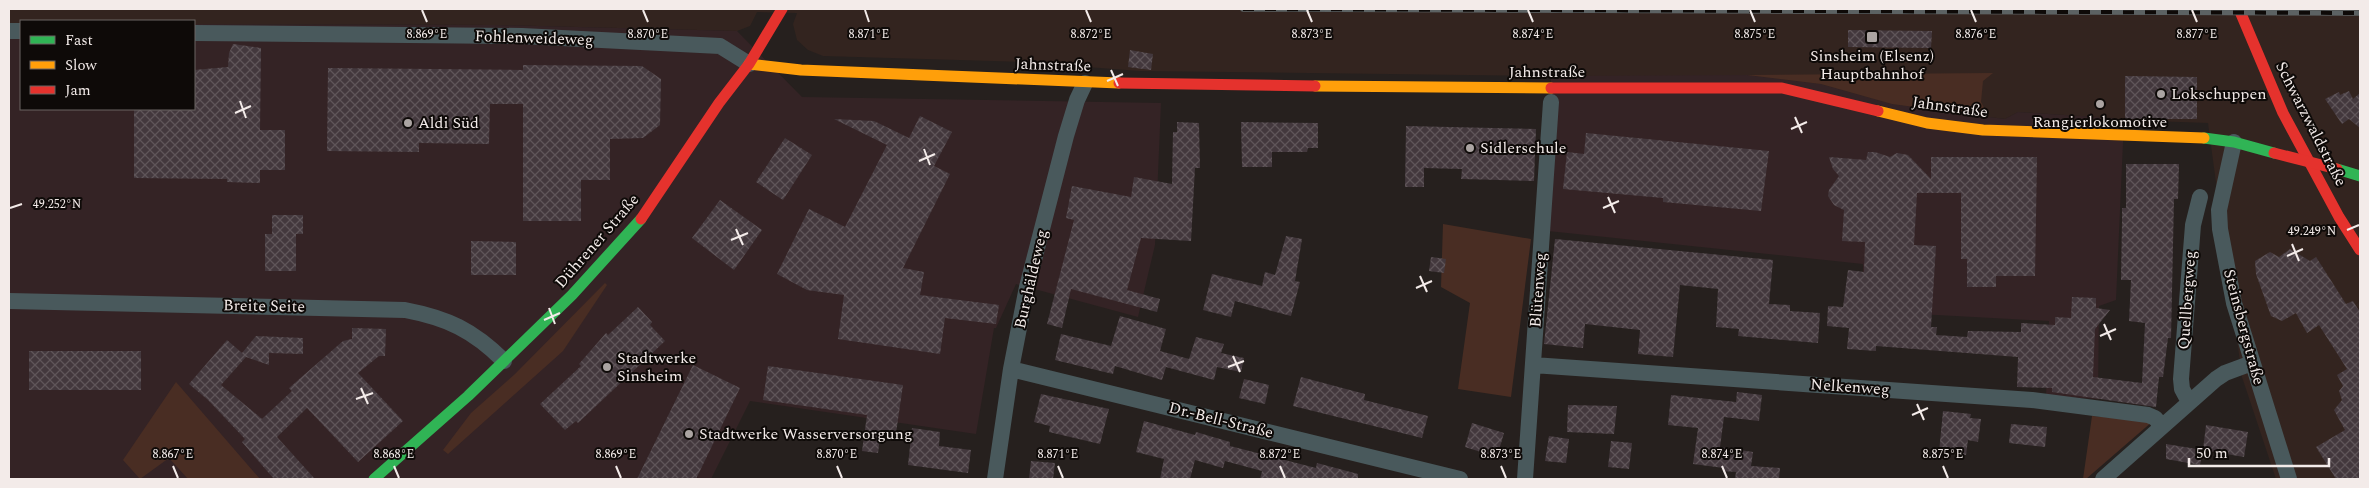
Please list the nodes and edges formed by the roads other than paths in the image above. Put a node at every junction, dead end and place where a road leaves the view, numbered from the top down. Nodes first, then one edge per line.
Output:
1 (782, 9) edge
2 (2239, 9) edge
3 (195, 33) edge
4 (749, 64) junction
5 (1085, 83) junction
6 (1551, 102) dead end
7 (2234, 142) junction
8 (2360, 176) edge
9 (2200, 197) dead end
10 (2360, 250) edge
11 (11, 304) edge
12 (504, 361) junction
13 (2252, 363) junction
14 (1533, 365) junction
15 (1011, 369) junction
16 (2188, 402) junction
17 (2162, 426) junction
18 (374, 479) edge
19 (995, 479) edge
20 (1460, 479) edge
21 (1525, 479) edge
22 (2103, 479) edge
23 (2289, 479) edge

1 - 4 street, Dührener Straße
2 - 10 street, Schwarzwaldstraße
3 - 4 street, Fohlenweideweg
4 - 5 street, Jahnstraße
4 - 12 street, Dührener Straße
5 - 7 street, Jahnstraße
5 - 15 street, Burghäldeweg
6 - 14 street, Blütenweg
7 - 8 street, Jahnstraße, bridge
7 - 13 street, Steinsbergstraße
9 - 16 street, Quellbergweg
11 - 12 street, Breite Seite
12 - 18 street, Dührener Straße
13 - 16 street
13 - 23 street, Steinsbergstraße
14 - 17 street, Nelkenweg
14 - 21 street, Blütenweg
15 - 19 street, Burghäldeweg
15 - 20 street, Dr.-Bell-Straße
16 - 17 street
17 - 22 street

